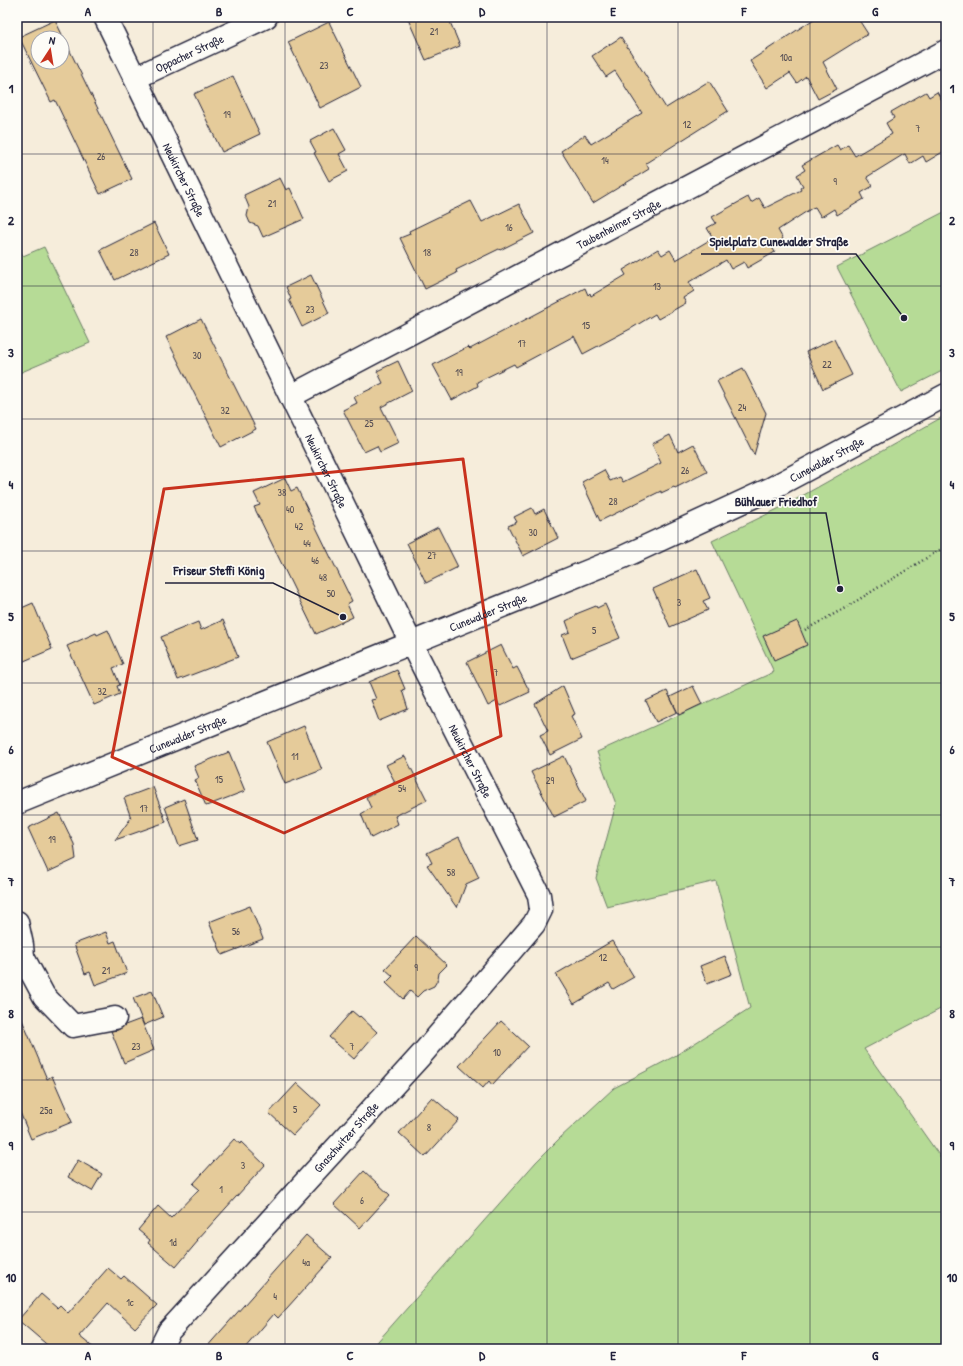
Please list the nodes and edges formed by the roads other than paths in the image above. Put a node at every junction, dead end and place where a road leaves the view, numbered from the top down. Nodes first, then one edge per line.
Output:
1 (105, 17) edge
2 (266, 17) edge
3 (946, 51) edge
4 (135, 78) junction
5 (946, 395) edge
6 (291, 396) junction
7 (411, 643) junction
8 (17, 803) edge
9 (17, 922) edge
10 (534, 924) joint
11 (20, 963) edge
12 (115, 1018) dead end
13 (160, 1349) edge

1 - 4 street, Neukircher Straße
2 - 4 street, Oppacher Straße
3 - 6 street, Taubenheimer Straße
4 - 6 street, Neukircher Straße
5 - 7 street, Cunewalder Straße
6 - 7 street, Neukircher Straße
7 - 8 street, Cunewalder Straße
7 - 10 street, Neukircher Straße
9 - 11 street
10 - 13 street, Gnaschwitzer Straße
11 - 12 street

